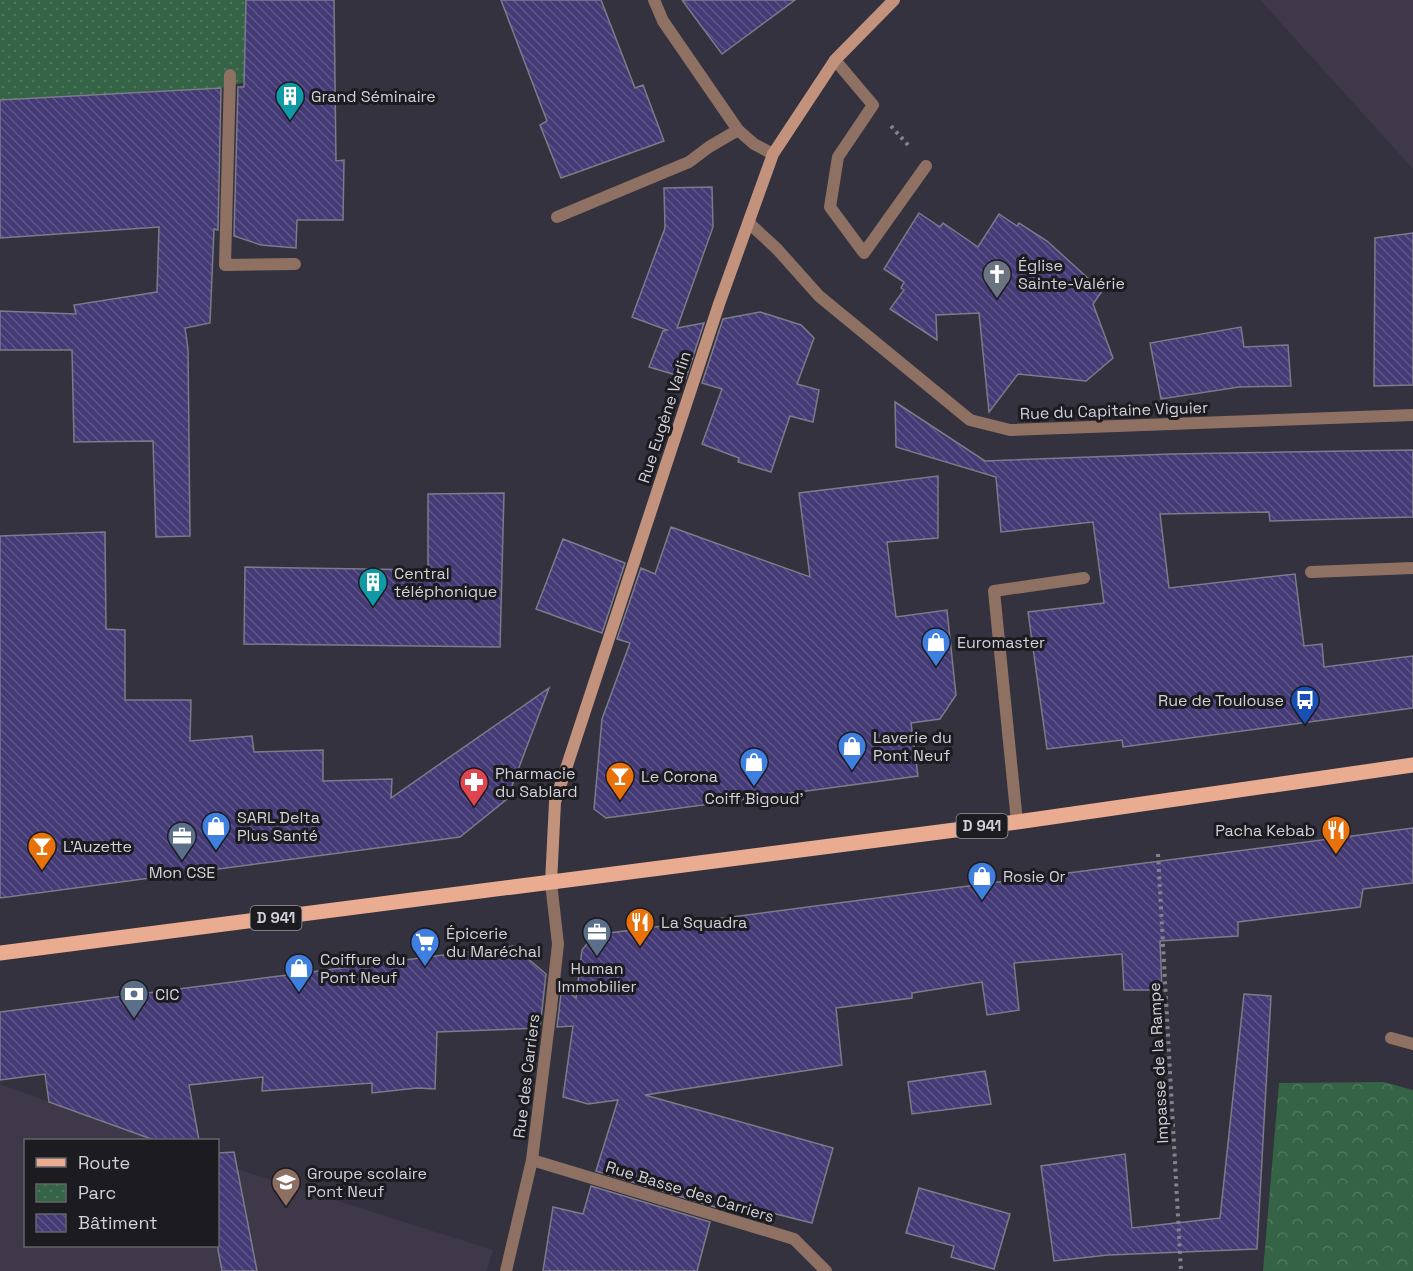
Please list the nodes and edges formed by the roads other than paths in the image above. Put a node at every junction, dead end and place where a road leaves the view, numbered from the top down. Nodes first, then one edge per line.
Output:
1 (654, 0) edge
2 (894, 0) edge
3 (835, 60) junction
4 (230, 75) dead end
5 (738, 130) junction
6 (773, 154) junction
7 (926, 166) road end
8 (557, 217) dead end
9 (749, 223) junction
10 (295, 264) dead end
11 (1413, 415) edge
12 (1413, 568) edge
13 (1311, 572) dead end
14 (1084, 578) dead end
15 (1413, 765) edge
16 (1017, 822) junction
17 (551, 883) junction
18 (0, 953) edge
19 (1391, 1038) dead end
20 (1413, 1044) edge
21 (532, 1160) junction
22 (506, 1271) edge
23 (826, 1271) edge

1 - 5 street
2 - 3 street, Rue Eugène Varlin
3 - 6 street, Rue Eugène Varlin
3 - 7 street
4 - 10 street
5 - 6 street
5 - 8 street
6 - 9 street, Rue Eugène Varlin
9 - 11 street, Rue du Capitaine Viguier
9 - 17 street, Rue Eugène Varlin
12 - 13 street
14 - 16 street
15 - 16 main road, D 941
16 - 17 main road, D 941
17 - 18 main road, D 941
17 - 21 street, Rue des Carriers
19 - 20 street
21 - 22 street, Rue des Carriers
21 - 23 street, Rue Basse des Carriers

